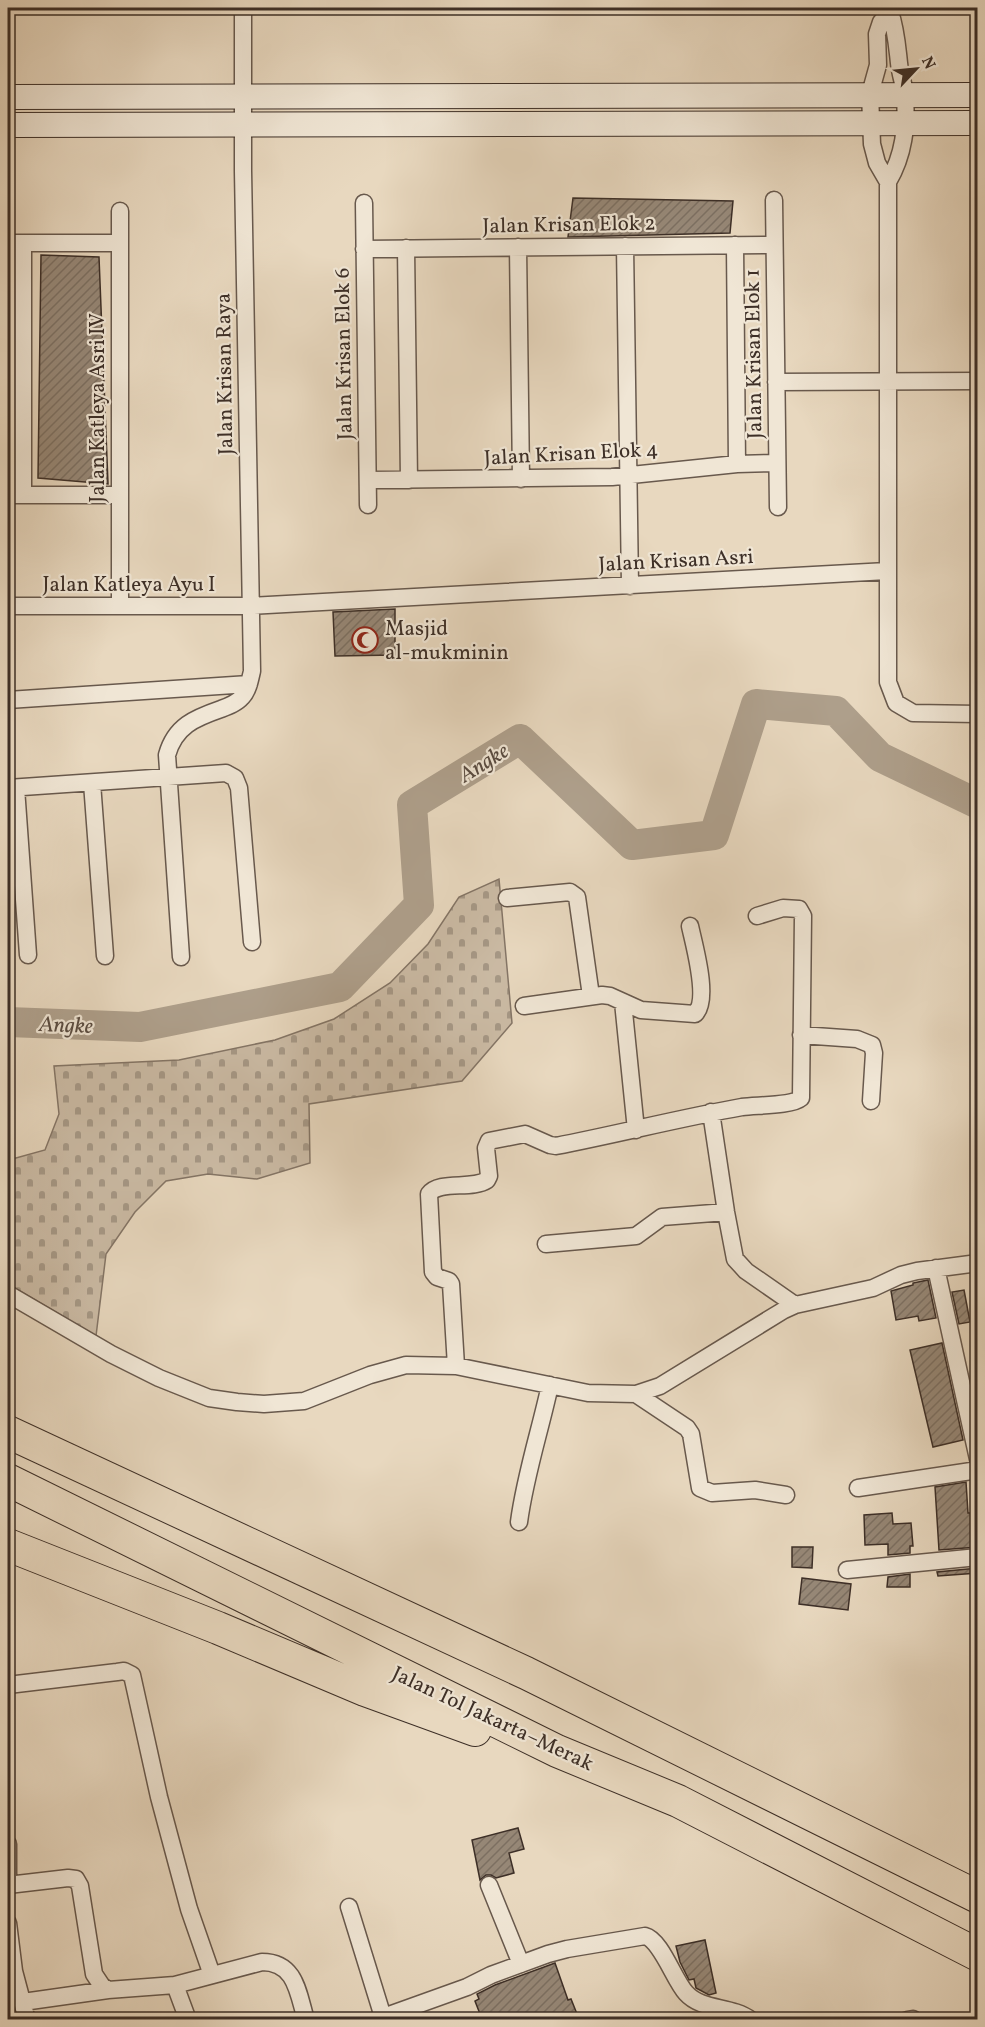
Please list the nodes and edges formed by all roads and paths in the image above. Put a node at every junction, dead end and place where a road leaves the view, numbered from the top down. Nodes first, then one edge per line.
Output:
1 (243, 8) edge
2 (890, 10) edge
3 (878, 65) junction
4 (899, 65) junction
5 (870, 94) junction
6 (905, 94) junction
7 (978, 95) edge
8 (243, 96) junction
9 (8, 97) edge
10 (870, 123) junction
11 (905, 123) junction
12 (978, 123) edge
13 (242, 124) junction
14 (8, 125) edge
15 (888, 182) junction
16 (774, 200) dead end
17 (364, 203) dead end
18 (120, 211) dead end
19 (15, 243) edge
20 (120, 243) junction
21 (735, 245) junction
22 (774, 245) junction
23 (625, 246) junction
24 (406, 248) junction
25 (518, 248) junction
26 (364, 249) junction
27 (887, 381) junction
28 (978, 381) edge
29 (776, 382) junction
30 (776, 463) junction
31 (737, 464) junction
32 (628, 475) junction
33 (521, 479) junction
34 (368, 480) junction
35 (409, 480) junction
36 (15, 495) edge
37 (120, 495) junction
38 (368, 505) dead end
39 (778, 507) dead end
40 (887, 571) junction
41 (630, 586) junction
42 (8, 606) edge
43 (120, 606) junction
44 (250, 606) junction
45 (249, 684) junction
46 (8, 700) edge
47 (978, 714) edge
48 (169, 777) junction
49 (92, 783) junction
50 (12, 788) edge
51 (507, 898) dead end
52 (757, 916) dead end
53 (690, 926) dead end
54 (252, 942) dead end
55 (28, 955) dead end
56 (105, 957) dead end
57 (182, 957) dead end
58 (591, 996) junction
59 (623, 1002) junction
60 (524, 1006) dead end
61 (801, 1035) junction
62 (871, 1101) dead end
63 (711, 1112) junction
64 (636, 1131) junction
65 (726, 1212) junction
66 (546, 1244) dead end
67 (978, 1263) edge
68 (936, 1268) junction
69 (8, 1294) edge
70 (795, 1305) junction
71 (456, 1366) junction
72 (550, 1385) junction
73 (636, 1394) junction
74 (8, 1432) edge
75 (978, 1459) edge
76 (978, 1470) edge
77 (8, 1480) edge
78 (858, 1488) dead end
79 (786, 1495) dead end
80 (519, 1522) dead end
81 (8, 1545) edge
82 (978, 1557) edge
83 (847, 1570) dead end
84 (8, 1685) edge
85 (557, 1752) junction
86 (8, 1844) edge
87 (8, 1885) edge
88 (489, 1885) dead end
89 (978, 1897) edge
90 (350, 1907) dead end
91 (8, 1923) edge
92 (978, 1955) edge
93 (521, 1964) junction
94 (212, 1975) junction
95 (175, 1985) junction
96 (108, 1990) junction
97 (17, 1995) edge
98 (379, 2018) edge
99 (27, 2019) edge
100 (188, 2019) edge
101 (306, 2019) edge
102 (751, 2019) edge
103 (907, 2019) edge
104 (913, 2019) edge

1 - 8 street, Jalan Krisan Raya
2 - 3 street
2 - 4 street
3 - 4 street
3 - 5 street
4 - 6 street
5 - 6 street
5 - 8 street
5 - 10 street
6 - 7 street
6 - 11 street
8 - 9 street
8 - 13 street, Jalan Krisan Raya
10 - 11 street
10 - 13 street
10 - 15 street
11 - 12 street
11 - 15 street
13 - 14 street
13 - 44 street, Jalan Krisan Raya
15 - 27 street
16 - 22 street, Jalan Krisan Elok 1
17 - 26 street, Jalan Krisan Elok 6
18 - 20 street, Jalan Katleya Asri IV
19 - 20 street
19 - 36 street
20 - 37 street, Jalan Katleya Asri IV
21 - 22 street, Jalan Krisan Elok 2
21 - 23 street, Jalan Krisan Elok 2
21 - 31 street
22 - 29 street, Jalan Krisan Elok 1
23 - 25 street, Jalan Krisan Elok 2
23 - 32 street
24 - 25 street, Jalan Krisan Elok 2
24 - 26 street, Jalan Krisan Elok 2
24 - 35 street
25 - 33 street
26 - 34 street, Jalan Krisan Elok 6
27 - 28 street
27 - 29 street
27 - 40 street
29 - 30 street, Jalan Krisan Elok 1
30 - 31 street, Jalan Krisan Elok 4
30 - 39 street, Jalan Krisan Elok 1
31 - 32 street, Jalan Krisan Elok 4
32 - 33 street, Jalan Krisan Elok 4
32 - 41 street
33 - 35 street, Jalan Krisan Elok 4
34 - 35 street, Jalan Krisan Elok 4
34 - 38 street, Jalan Krisan Elok 6
36 - 37 street
37 - 43 street, Jalan Katleya Asri IV
40 - 41 street, Jalan Krisan Asri
40 - 47 street
41 - 44 street, Jalan Krisan Asri
42 - 43 street, Jalan Katleya Ayu I
43 - 44 street, Jalan Katleya Ayu I
44 - 45 street, Jalan Krisan Raya
45 - 46 street
45 - 48 street
48 - 49 street
48 - 54 street
48 - 57 street
49 - 50 street
49 - 56 street
50 - 55 street
51 - 58 street
52 - 61 street
53 - 59 street
58 - 59 street
58 - 60 street
59 - 64 street
61 - 62 street
61 - 63 street
63 - 64 street
63 - 65 street
64 - 71 street
65 - 66 street
65 - 70 street
67 - 68 street
68 - 70 street
68 - 75 street
69 - 71 street
70 - 73 street
71 - 72 street
72 - 73 street
72 - 80 street
73 - 79 street
74 - 89 highway
76 - 78 street
77 - 85 highway, Jalan Tol Jakarta–Merak
81 - 85 highway
82 - 83 street
84 - 94 street
85 - 92 highway, Jalan Tol Jakarta–Merak
86 - 87 street
87 - 96 street
88 - 93 street
90 - 98 street
91 - 97 street
93 - 98 street
93 - 102 street
94 - 95 street
94 - 101 street
95 - 96 street
95 - 100 street
96 - 97 street
97 - 99 street
103 - 104 street

